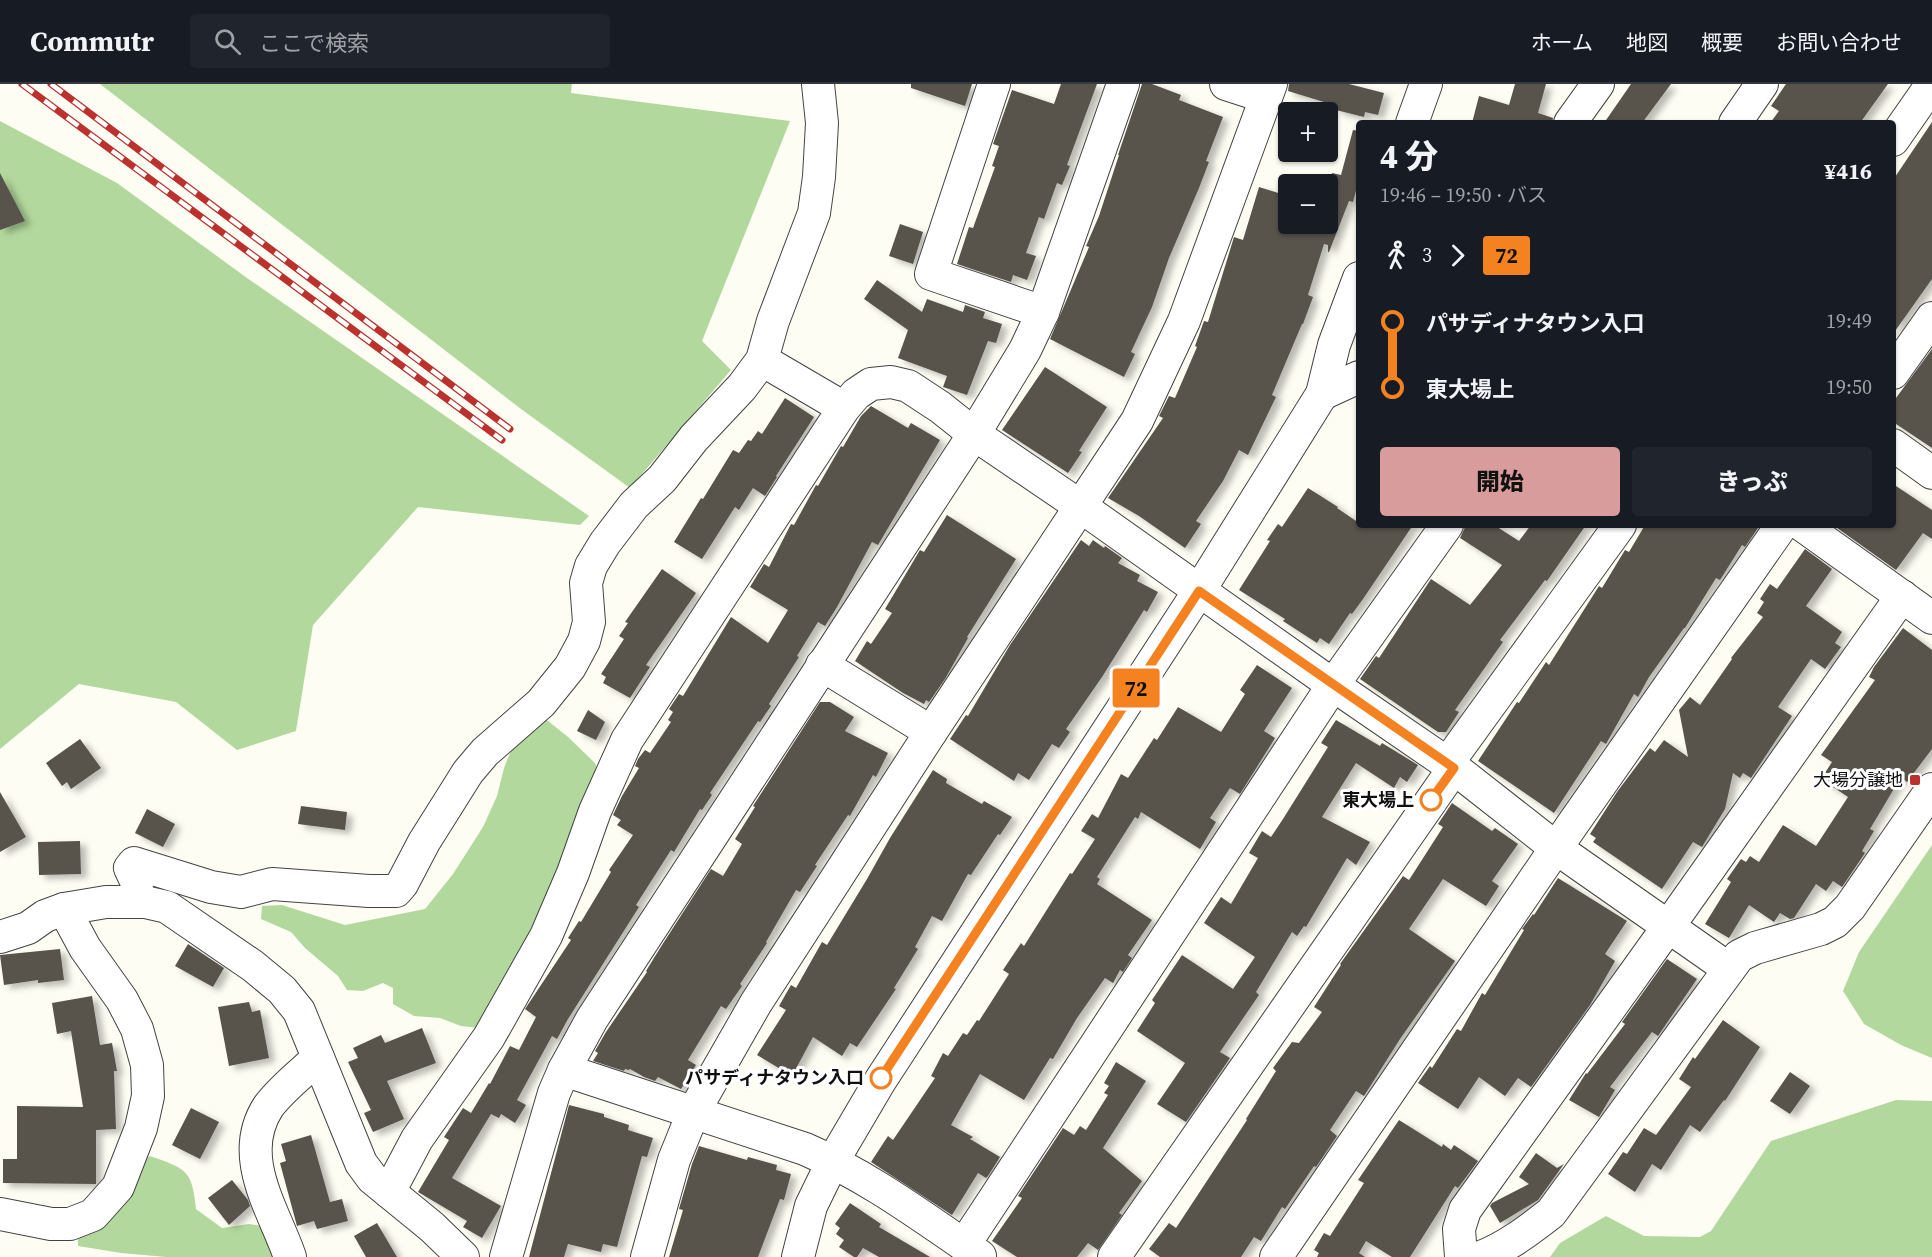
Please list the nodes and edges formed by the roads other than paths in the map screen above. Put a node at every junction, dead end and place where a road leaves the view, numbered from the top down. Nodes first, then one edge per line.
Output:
1 (819, 84) edge
2 (994, 84) edge
3 (1123, 84) edge
4 (1226, 84) edge
5 (1426, 84) edge
6 (1598, 84) edge
7 (1762, 84) edge
8 (1932, 84) edge
9 (1269, 91) edge
10 (1413, 120) edge
11 (1572, 120) edge
12 (1736, 120) edge
13 (1896, 136) edge
14 (1356, 286) edge
15 (1043, 312) junction
16 (1932, 318) edge
17 (762, 360) junction
18 (1896, 370) edge
19 (1356, 377) edge
20 (1322, 394) junction
21 (844, 408) junction
22 (974, 434) junction
23 (1896, 448) edge
24 (1932, 473) edge
25 (1080, 506) junction
26 (1445, 528) edge
27 (1618, 528) edge
28 (1780, 528) edge
29 (1806, 528) edge
30 (1199, 591) junction
31 (1902, 596) junction
32 (1932, 618) edge
33 (822, 665) junction
34 (1333, 685) junction
35 (931, 732) junction
36 (1450, 766) junction
37 (1932, 789) edge
38 (1556, 848) junction
39 (136, 902) junction
40 (64, 909) junction
41 (1668, 927) junction
42 (0, 937) edge
43 (1729, 969) junction
44 (318, 1058) junction
45 (564, 1070) junction
46 (693, 1113) junction
47 (833, 1161) junction
48 (389, 1192) junction
49 (0, 1214) edge
50 (972, 1251) edge
51 (290, 1257) edge
52 (463, 1257) edge
53 (506, 1257) edge
54 (647, 1257) edge
55 (798, 1257) edge
56 (1114, 1257) edge
57 (1276, 1257) edge
58 (1461, 1257) edge
59 (1481, 1257) edge

1 - 17 street
2 - 15 street
3 - 15 street
4 - 9 street
5 - 10 street
6 - 11 street
7 - 12 street
8 - 13 street
9 - 25 street
14 - 20 street
15 - 22 street
16 - 18 street
17 - 21 street
17 - 39 street
19 - 20 street
20 - 30 street
21 - 22 street
21 - 48 street
22 - 25 street
22 - 33 street
23 - 24 street
25 - 30 street
25 - 35 street
26 - 34 street
27 - 36 street
28 - 38 street
29 - 31 street
30 - 34 street
30 - 47 street
31 - 32 street
31 - 41 street
33 - 35 street
33 - 45 street
34 - 36 street
34 - 50 street
35 - 46 street
36 - 38 street
36 - 56 street
37 - 43 street
38 - 41 street
38 - 57 street
39 - 40 street
39 - 44 street
40 - 42 street
40 - 49 street
41 - 43 street
41 - 58 street
43 - 59 street
44 - 48 street
44 - 51 street
45 - 46 street
45 - 53 street
46 - 47 street
46 - 54 street
47 - 50 street
47 - 55 street
48 - 52 street

